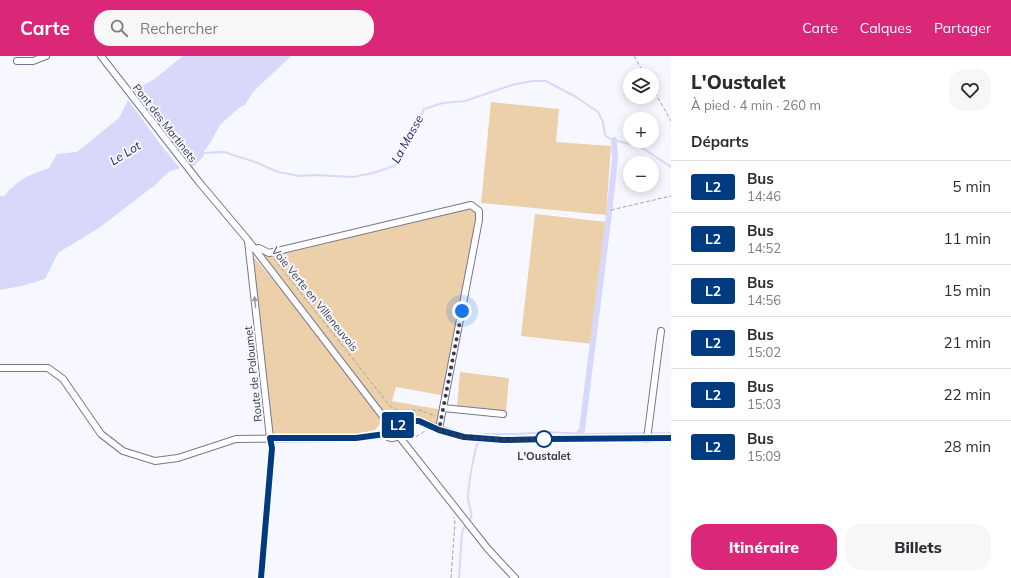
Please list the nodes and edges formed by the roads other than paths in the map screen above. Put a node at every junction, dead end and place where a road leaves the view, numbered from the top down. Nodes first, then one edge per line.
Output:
1 (46, 56) edge
2 (101, 56) edge
3 (17, 61) dead end
4 (247, 239) junction
5 (255, 250) junction
6 (661, 332) dead end
7 (0, 368) edge
8 (443, 408) junction
9 (504, 414) dead end
10 (388, 423) junction
11 (399, 426) junction
12 (439, 430) junction
13 (385, 434) junction
14 (398, 435) junction
15 (270, 438) junction
16 (647, 438) junction
17 (671, 438) edge
18 (261, 578) edge
19 (516, 578) edge

1 - 3 street
2 - 4 street, Pont des Martinets
4 - 5 street, Pont des Martinets
15 -> 4 street, Route de Paloumet
5 - 8 street
5 - 10 street, Pont des Martinets
6 - 16 street
7 - 15 street
8 - 9 street
8 - 12 street
10 - 11 street
10 - 13 street
11 - 12 street
11 - 14 street
12 - 16 street
13 - 14 street
13 - 15 street
14 - 19 street
15 - 18 street, Route de Paloumet
16 - 17 street

